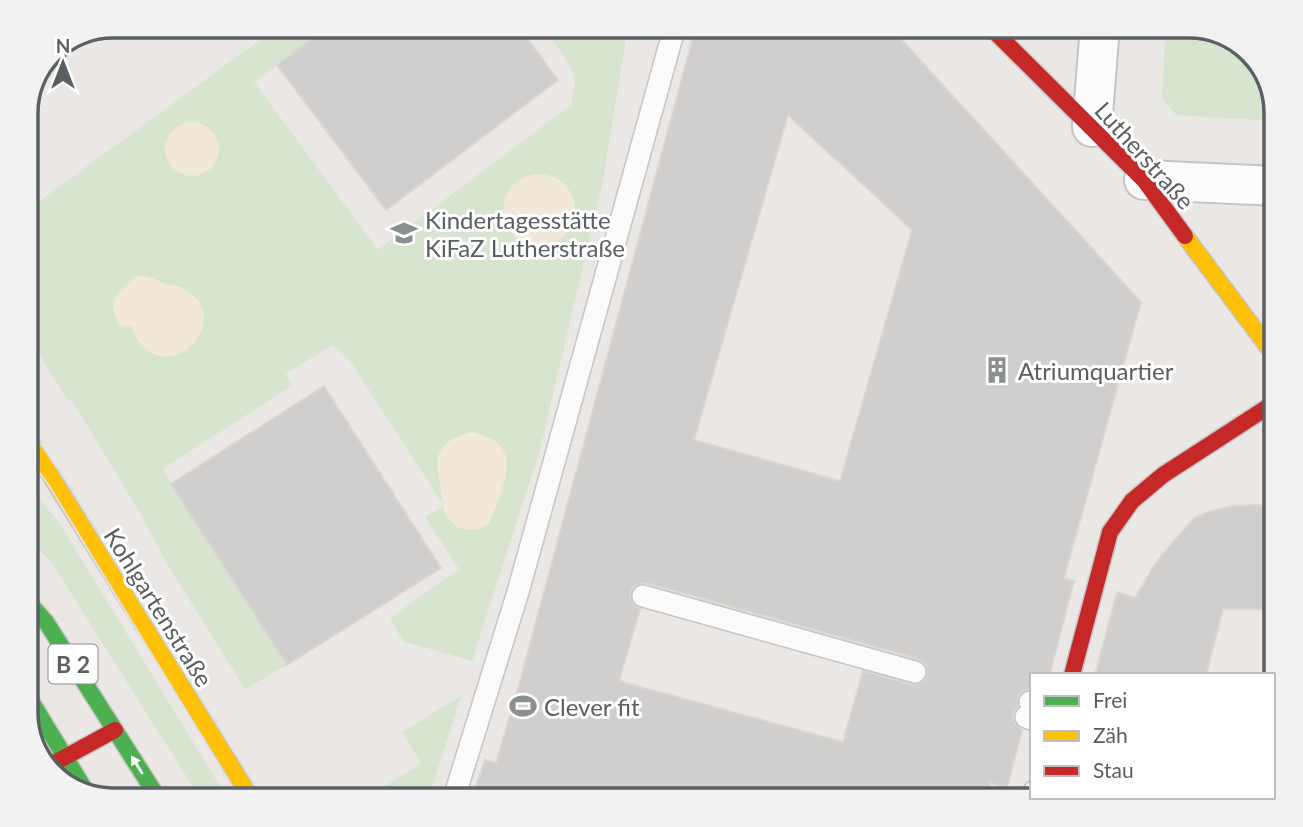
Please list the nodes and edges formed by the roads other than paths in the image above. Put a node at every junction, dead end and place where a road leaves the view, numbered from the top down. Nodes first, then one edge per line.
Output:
1 (672, 38) edge
2 (1001, 38) edge
3 (1099, 38) edge
4 (1091, 127) junction
5 (1144, 180) junction
6 (1264, 185) edge
7 (1264, 342) edge
8 (1264, 409) edge
9 (39, 457) edge
10 (643, 596) dead end
11 (39, 614) edge
12 (915, 672) dead end
13 (1073, 673) edge
14 (39, 714) edge
15 (115, 730) junction
16 (65, 757) junction
17 (56, 762) edge
18 (79, 781) edge
19 (152, 788) edge
20 (245, 788) edge
21 (457, 788) edge

1 - 21 lane
2 - 4 street, Lutherstraße
3 - 4 street
4 - 5 street, Lutherstraße
5 - 6 street
5 - 7 street, Lutherstraße
8 - 13 street
9 - 20 street, Kohlgartenstraße
10 - 12 lane
11 - 15 street, B 2
14 - 16 street, B 2
15 - 16 street
19 -> 15 street, B 2
16 - 17 street
16 - 18 street, B 2

